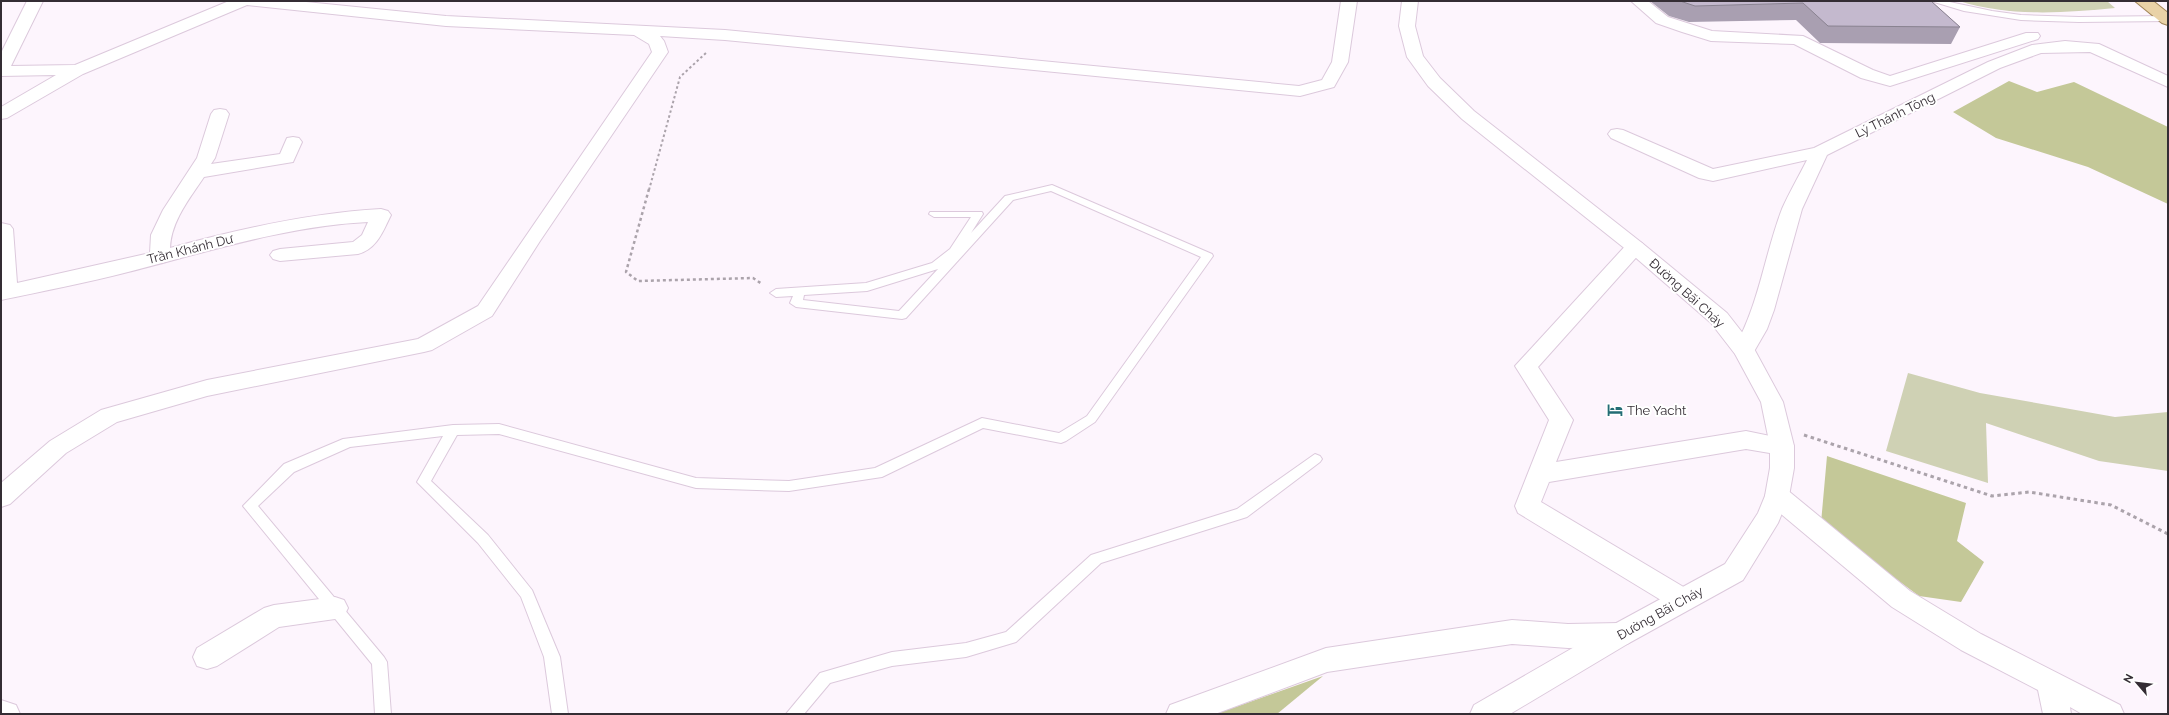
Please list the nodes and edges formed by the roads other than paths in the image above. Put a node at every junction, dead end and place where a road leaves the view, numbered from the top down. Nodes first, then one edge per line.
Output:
1 (35, 1) edge
2 (242, 1) edge
3 (251, 1) edge
4 (1349, 1) edge
5 (1410, 1) edge
6 (1639, 1) edge
7 (1935, 1) edge
8 (2143, 1) edge
9 (2168, 19) edge
10 (640, 32) junction
11 (2092, 47) junction
12 (1, 70) edge
13 (77, 70) junction
14 (2168, 82) edge
15 (1, 114) edge
16 (220, 114) dead end
17 (1617, 134) dead end
18 (292, 142) dead end
19 (1820, 152) junction
20 (197, 172) junction
21 (998, 210) junction
22 (934, 214) dead end
23 (978, 214) junction
24 (3, 229) dead end
25 (1635, 247) junction
26 (280, 255) dead end
27 (160, 257) junction
28 (4, 292) edge
29 (800, 292) junction
30 (776, 293) road end
31 (1744, 350) junction
32 (453, 430) junction
33 (1780, 437) junction
34 (1314, 459) dead end
35 (1540, 474) junction
36 (1777, 496) junction
37 (1, 497) edge
38 (1684, 600) junction
39 (335, 608) junction
40 (1619, 635) junction
41 (207, 657) dead end
42 (2050, 683) junction
43 (1, 713) edge
44 (6, 714) edge
45 (383, 714) edge
46 (560, 714) edge
47 (794, 714) edge
48 (1180, 714) edge
49 (1484, 714) edge
50 (2058, 714) edge
51 (2110, 714) edge

1 - 12 street
2 - 13 street
3 - 10 street
4 - 10 street
5 - 25 street, Đường Bãi Cháy
6 - 11 street
7 - 9 lane
8 - 9 main road
10 - 37 street
11 - 14 street, Lý Thánh Tông
11 - 19 street, Lý Thánh Tông
12 - 13 street
13 - 15 street
16 - 20 street
17 - 19 street, Lý Thánh Tông
18 - 20 street
19 - 31 street
20 - 27 street
21 - 23 lane
21 - 29 lane
21 - 32 lane
22 - 23 lane
23 - 29 lane
24 - 28 street
25 - 31 street, Đường Bãi Cháy
25 - 35 street
26 - 27 street, Trần Khánh Dư
27 - 28 street, Trần Khánh Dư
29 - 30 lane
31 - 33 street, Đường Bãi Cháy
32 - 39 lane
32 - 46 lane
33 - 35 street
33 - 36 street, Đường Bãi Cháy
34 - 47 lane
35 - 38 street
36 - 38 street, Đường Bãi Cháy
36 - 42 street
38 - 40 street, Đường Bãi Cháy
39 - 41 street
39 - 45 lane
40 - 48 street
40 - 49 street, Đường Bãi Cháy
42 - 50 street
42 - 51 street
43 - 44 street

